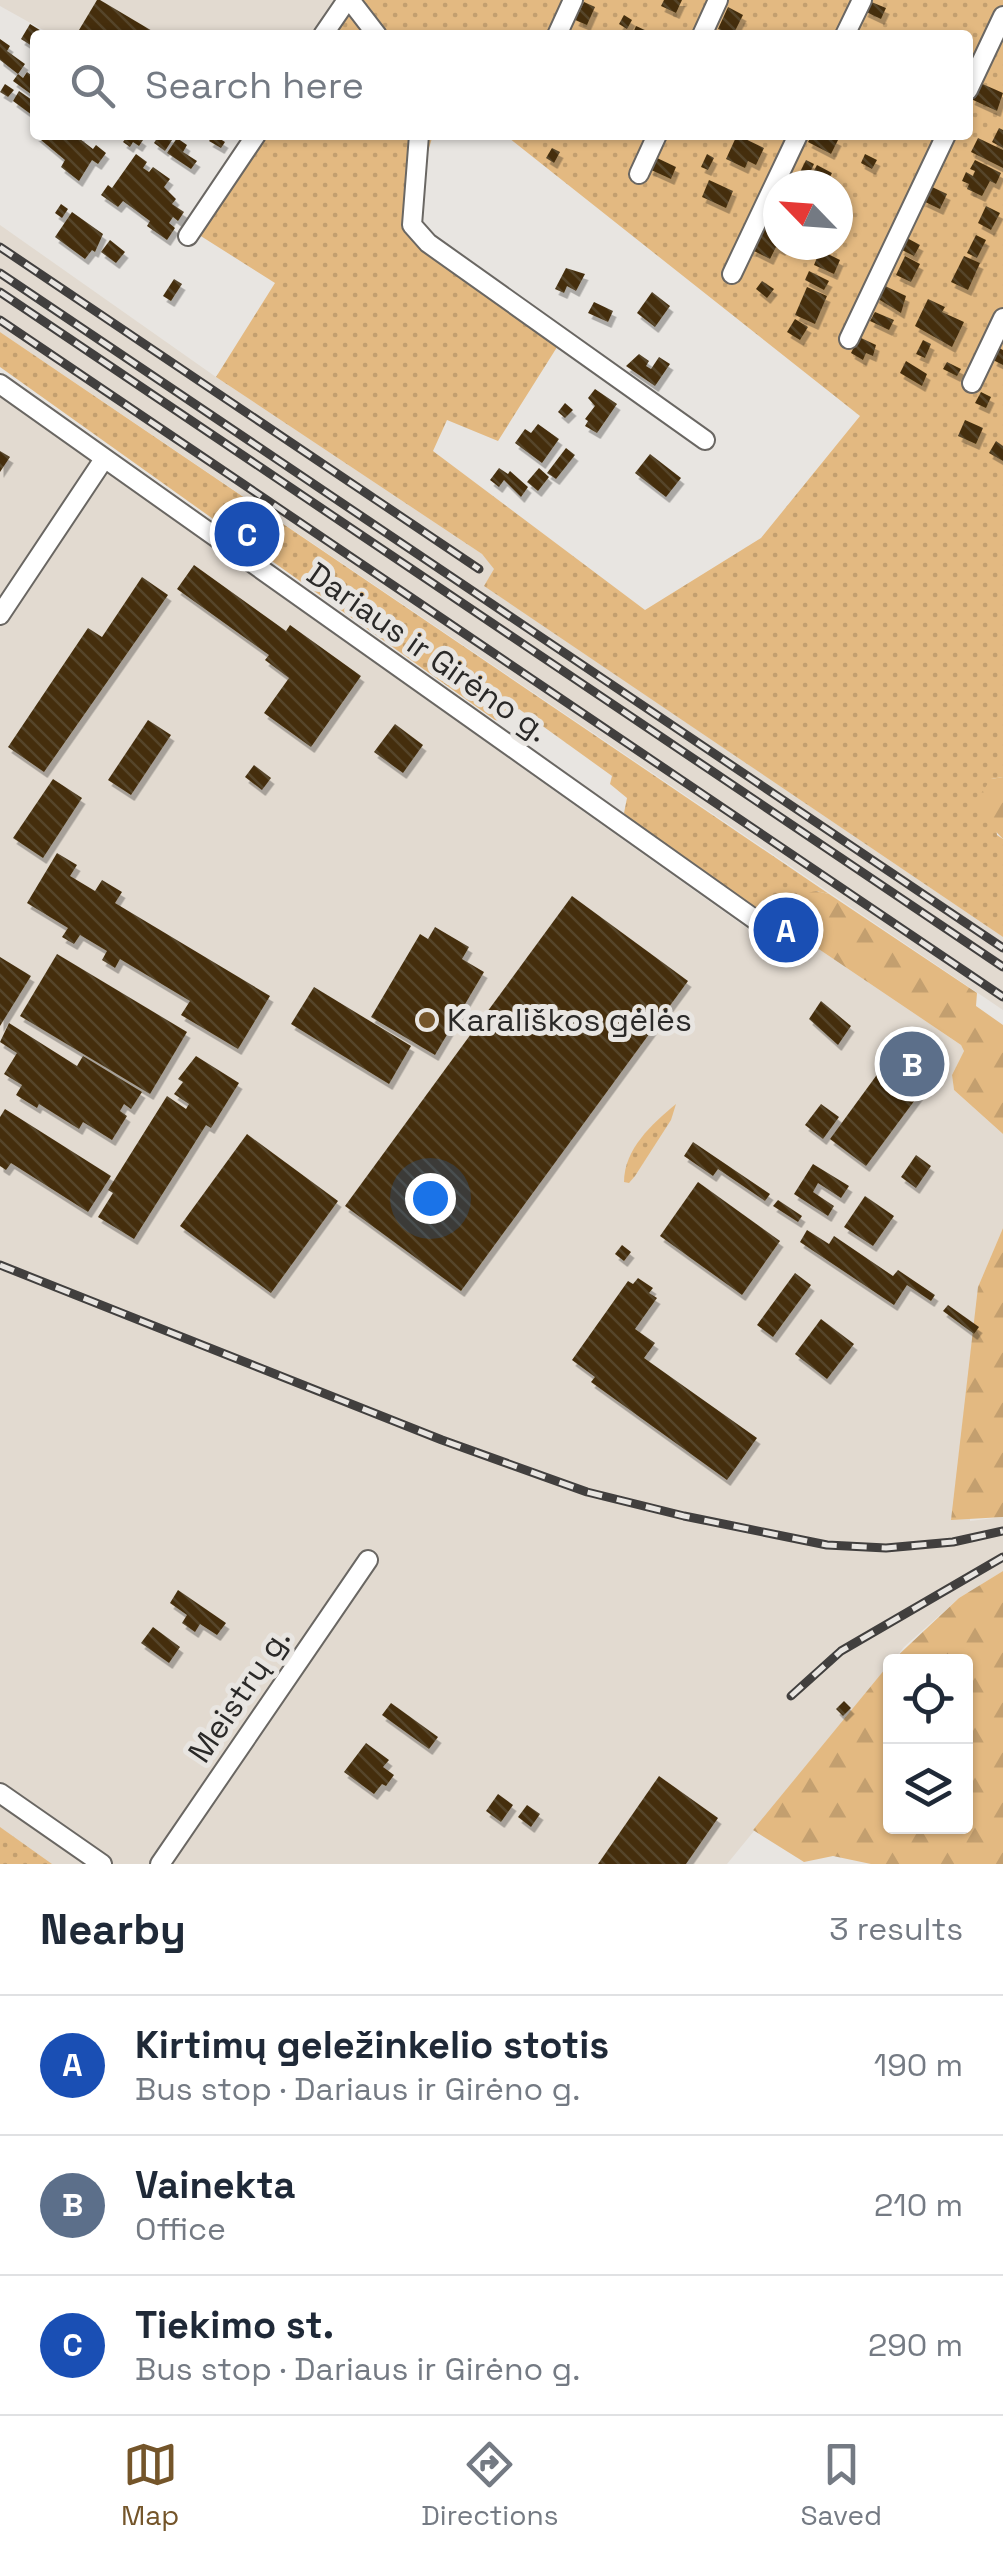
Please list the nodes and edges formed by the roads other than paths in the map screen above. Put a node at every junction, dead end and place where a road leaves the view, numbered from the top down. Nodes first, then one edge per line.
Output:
1 (348, 0) edge
2 (574, 0) edge
3 (718, 0) edge
4 (862, 0) edge
5 (1003, 16) edge
6 (327, 30) edge
7 (373, 30) edge
8 (559, 30) edge
9 (704, 30) edge
10 (847, 30) edge
11 (973, 79) edge
12 (253, 140) edge
13 (419, 140) edge
14 (655, 140) edge
15 (796, 140) edge
16 (944, 140) edge
17 (640, 174) dead end
18 (188, 236) dead end
19 (732, 274) dead end
20 (1003, 318) edge
21 (850, 338) dead end
22 (972, 383) dead end
23 (0, 384) edge
24 (705, 440) dead end
25 (104, 459) junction
26 (0, 616) edge
27 (774, 933) dead end
28 (368, 1560) dead end
29 (0, 1793) edge
30 (102, 1864) edge
31 (160, 1864) edge

1 - 6 street
1 - 7 street
2 - 8 street
3 - 9 street
4 - 10 street
5 - 11 street
12 - 18 street
13 - 24 street
14 - 17 street
15 - 19 street
16 - 21 street
20 - 22 street
23 - 25 street, Dariaus ir Girėno g.
25 - 26 street
25 - 27 street, Dariaus ir Girėno g.
28 - 31 street, Meistrų g.
29 - 30 street

